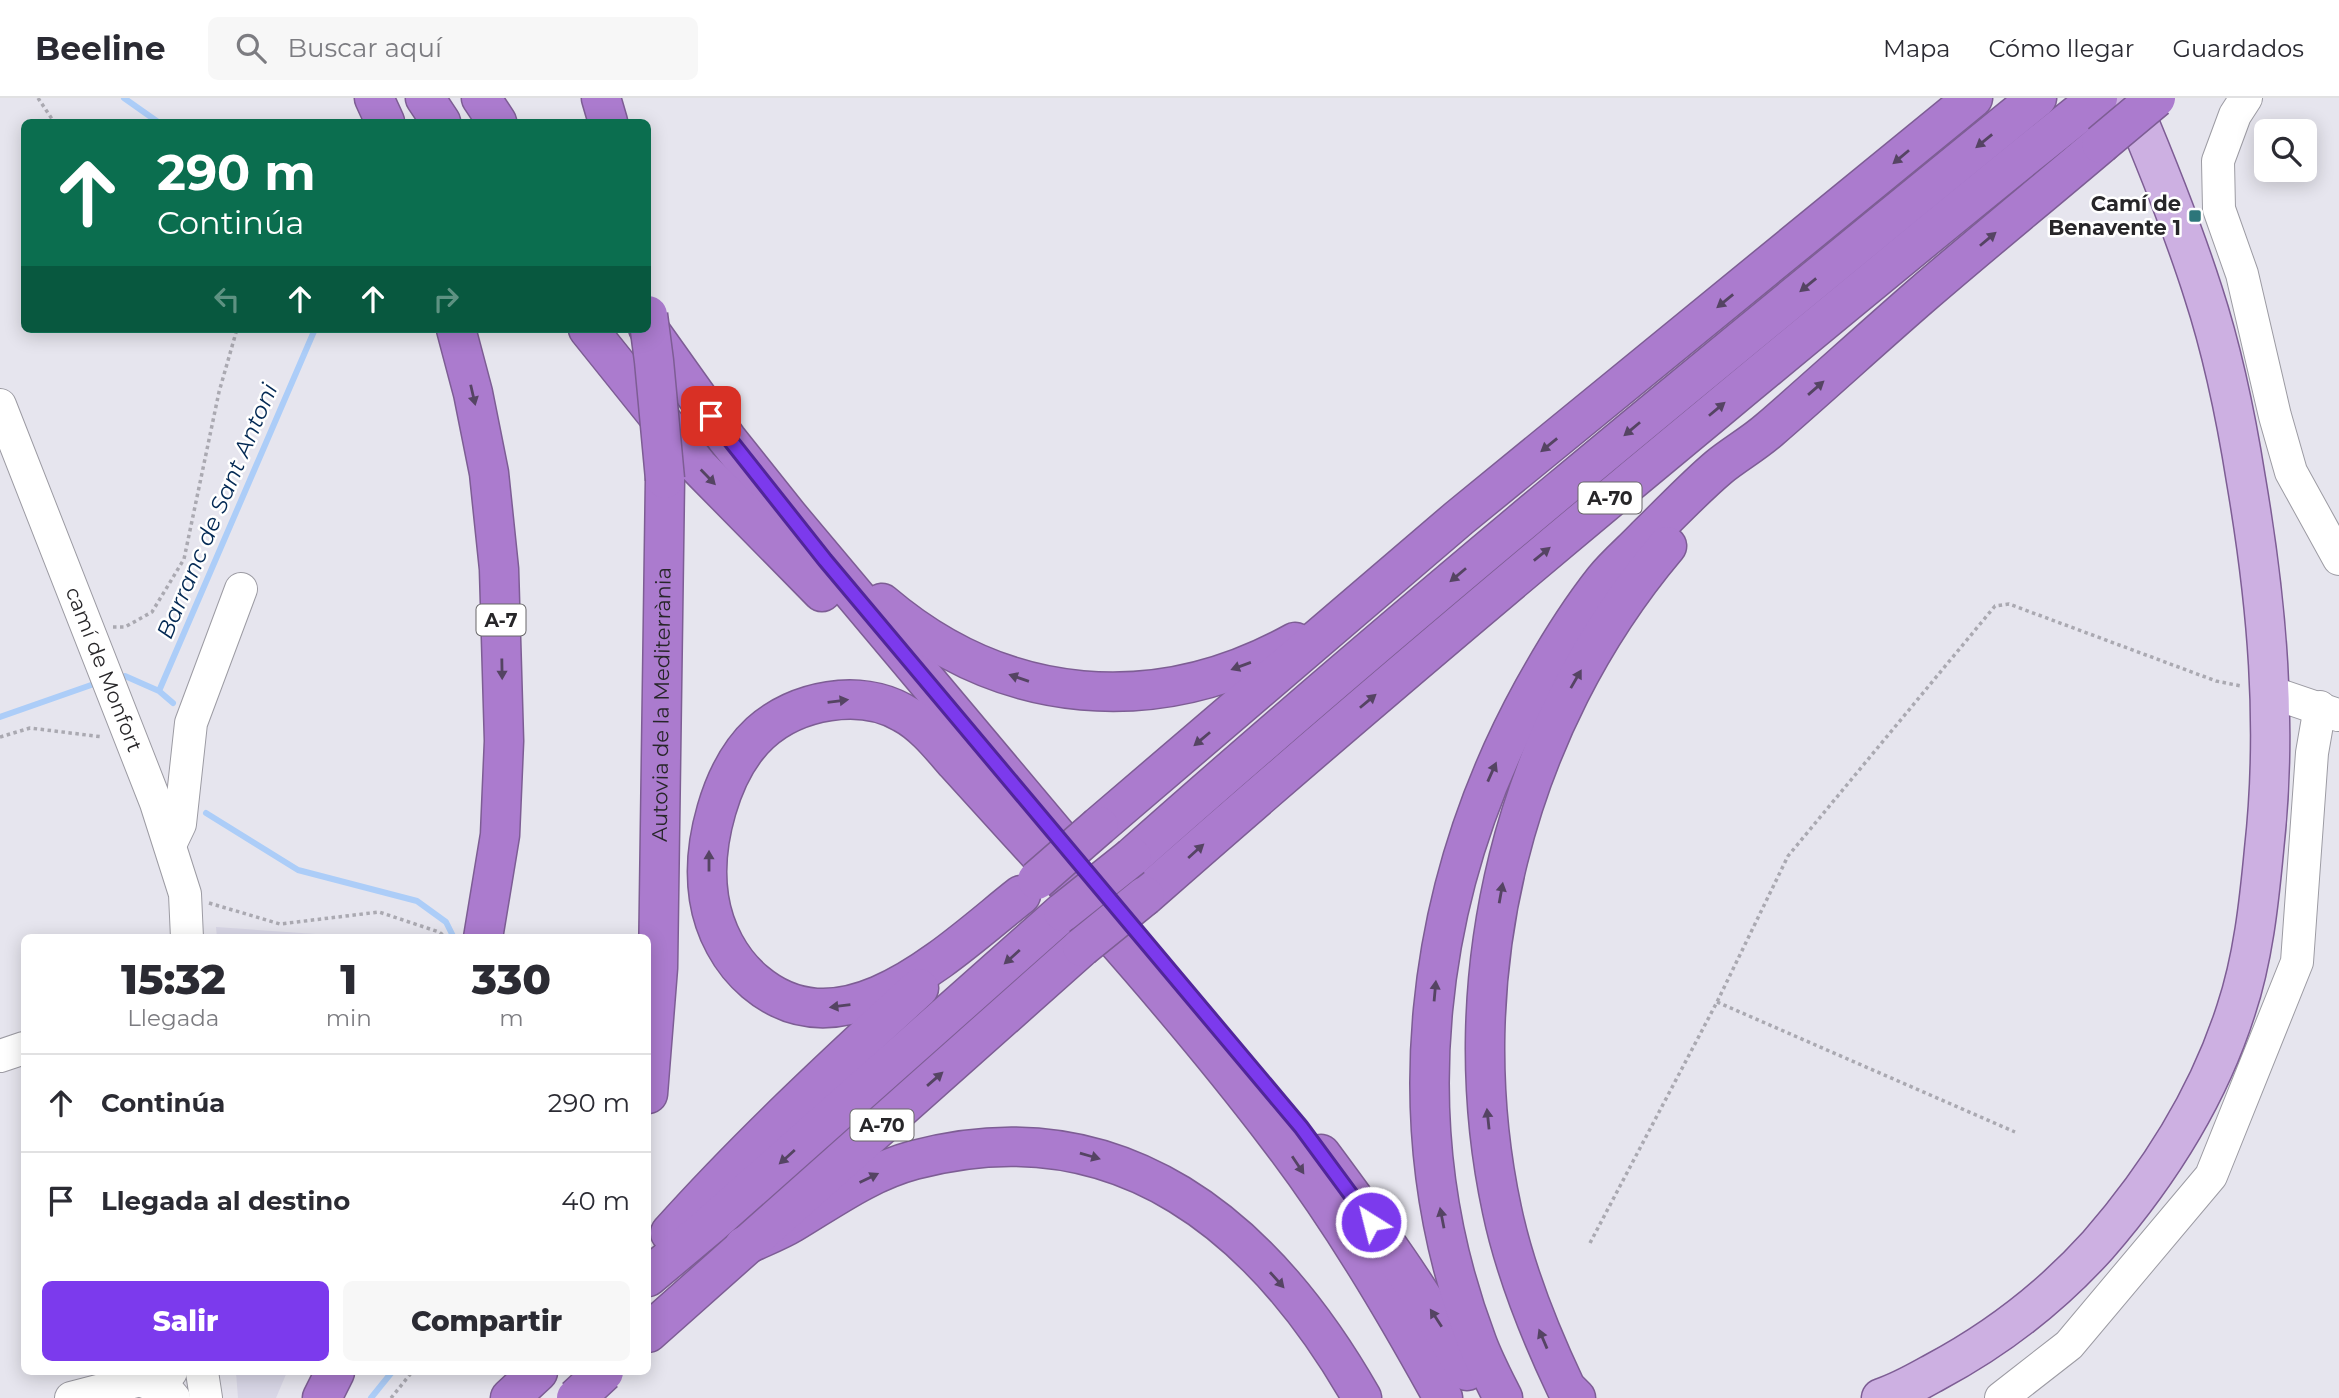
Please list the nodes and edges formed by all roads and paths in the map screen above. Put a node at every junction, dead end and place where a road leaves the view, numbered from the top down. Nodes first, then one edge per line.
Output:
1 (38, 98) edge
2 (374, 98) edge
3 (425, 98) edge
4 (481, 98) edge
5 (601, 98) edge
6 (1973, 98) edge
7 (2037, 98) edge
8 (2129, 98) edge
9 (2156, 98) edge
10 (2246, 98) edge
11 (2090, 104) edge
12 (52, 119) edge
13 (384, 119) edge
14 (439, 119) edge
15 (495, 119) edge
16 (607, 119) edge
17 (651, 332) edge
18 (236, 333) edge
19 (457, 333) edge
20 (591, 333) edge
21 (650, 333) edge
22 (0, 405) edge
23 (1765, 434) junction
24 (790, 518) junction
25 (2339, 559) edge
26 (240, 589) dead end
27 (1346, 614) junction
28 (87, 627) junction
29 (2270, 692) junction
30 (2330, 711) edge
31 (0, 737) edge
32 (139, 762) junction
33 (170, 845) junction
34 (1047, 893) junction
35 (212, 904) dead end
36 (485, 926) edge
37 (187, 934) edge
38 (442, 934) edge
39 (1717, 1002) junction
40 (21, 1049) edge
41 (0, 1056) edge
42 (651, 1056) edge
43 (2015, 1132) dead end
44 (1590, 1243) dead end
45 (744, 1246) junction
46 (651, 1254) edge
47 (651, 1274) edge
48 (651, 1330) edge
49 (160, 1375) edge
50 (202, 1375) edge
51 (334, 1375) edge
52 (410, 1375) edge
53 (535, 1375) edge
54 (583, 1375) edge
55 (601, 1375) edge
56 (140, 1380) junction
57 (75, 1397) edge
58 (174, 1398) edge
59 (206, 1398) edge
60 (322, 1398) edge
61 (391, 1398) edge
62 (510, 1398) edge
63 (576, 1398) edge
64 (1362, 1398) edge
65 (1443, 1398) edge
66 (1483, 1398) edge
67 (1503, 1398) edge
68 (1576, 1398) edge
69 (1881, 1398) edge
70 (2001, 1398) edge

1 - 12 path
2 - 13 highway
3 - 14 highway
4 - 15 highway
5 - 16 highway
6 -> 27 highway
7 -> 34 highway, A-70, bridge
8 - 29 main road
23 -> 9 highway, bridge
10 - 25 street
45 -> 11 highway, A-70, bridge
17 - 24 highway
18 - 28 path
19 -> 36 highway, A-7
20 -> 34 highway
21 - 42 highway, Autovia de la Mediterrània, bridge
22 - 28 street, camí de Monfort
67 -> 23 highway
68 -> 23 highway
27 -> 24 highway
66 -> 24 highway
26 - 33 street
27 -> 34 highway, bridge
28 - 32 street, camí de Monfort
29 - 30 street
29 - 39 path
29 - 69 main road
30 - 70 street
31 - 32 path
32 - 33 street, camí de Monfort
33 - 37 street, camí de Monfort
34 -> 34 highway
34 - 46 highway
34 -> 47 highway, A-70
34 -> 65 highway
35 - 38 path
39 - 43 path
39 - 44 path
40 - 41 street
45 - 48 highway, A-70
45 -> 64 highway
49 - 56 street
50 - 59 street
51 - 60 highway
52 - 61 path
53 - 62 highway
54 - 63 highway
55 - 63 highway, bridge
56 - 57 street
56 - 58 street

